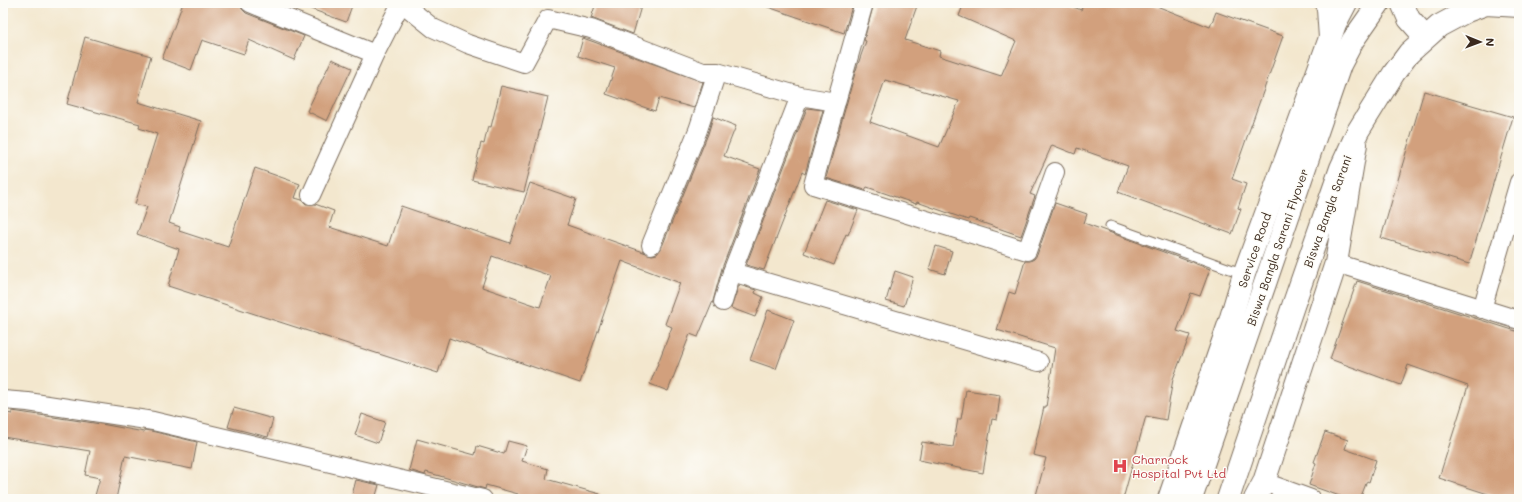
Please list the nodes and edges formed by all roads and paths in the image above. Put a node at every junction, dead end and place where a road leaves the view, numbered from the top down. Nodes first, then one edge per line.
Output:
1 (250, 3) edge
2 (402, 3) edge
3 (864, 3) edge
4 (1326, 3) edge
5 (1346, 3) edge
6 (1379, 3) edge
7 (1402, 3) edge
8 (1486, 3) edge
9 (1519, 6) edge
10 (1425, 37) junction
11 (1330, 38) junction
12 (375, 54) junction
13 (717, 72) junction
14 (800, 96) junction
15 (836, 102) junction
16 (1358, 131) junction
17 (1054, 172) dead end
18 (1519, 182) edge
19 (311, 195) dead end
20 (1110, 226) dead end
21 (651, 245) dead end
22 (1336, 263) junction
23 (732, 272) junction
24 (1244, 274) junction
25 (723, 302) dead end
26 (1482, 309) junction
27 (1519, 320) edge
28 (1039, 362) dead end
29 (3, 400) edge
30 (1260, 491) edge
31 (483, 499) edge
32 (1169, 499) edge
33 (1191, 499) edge
34 (1228, 499) edge
35 (1311, 499) edge

1 - 12 street
2 - 12 street
2 - 13 street
3 - 15 street
4 - 11 main road
5 - 11 main road, Service Road
6 - 33 main road, Biswa Bangla Sarani Flyover
7 - 10 main road
8 - 9 main road, Biswa Bangla Sarani
8 - 10 main road, Biswa Bangla Sarani
10 - 16 main road, Biswa Bangla Sarani
11 - 24 main road, Service Road
12 - 19 street
13 - 14 street
13 - 21 street
14 - 15 street
14 - 23 street
15 - 17 street
16 - 22 main road
16 - 34 main road, Biswa Bangla Sarani
18 - 26 street
20 - 24 lane
22 - 26 street
22 - 30 main road
23 - 25 street
23 - 28 street
24 - 32 main road, Service Road
26 - 27 street
29 - 31 street
30 - 35 street

